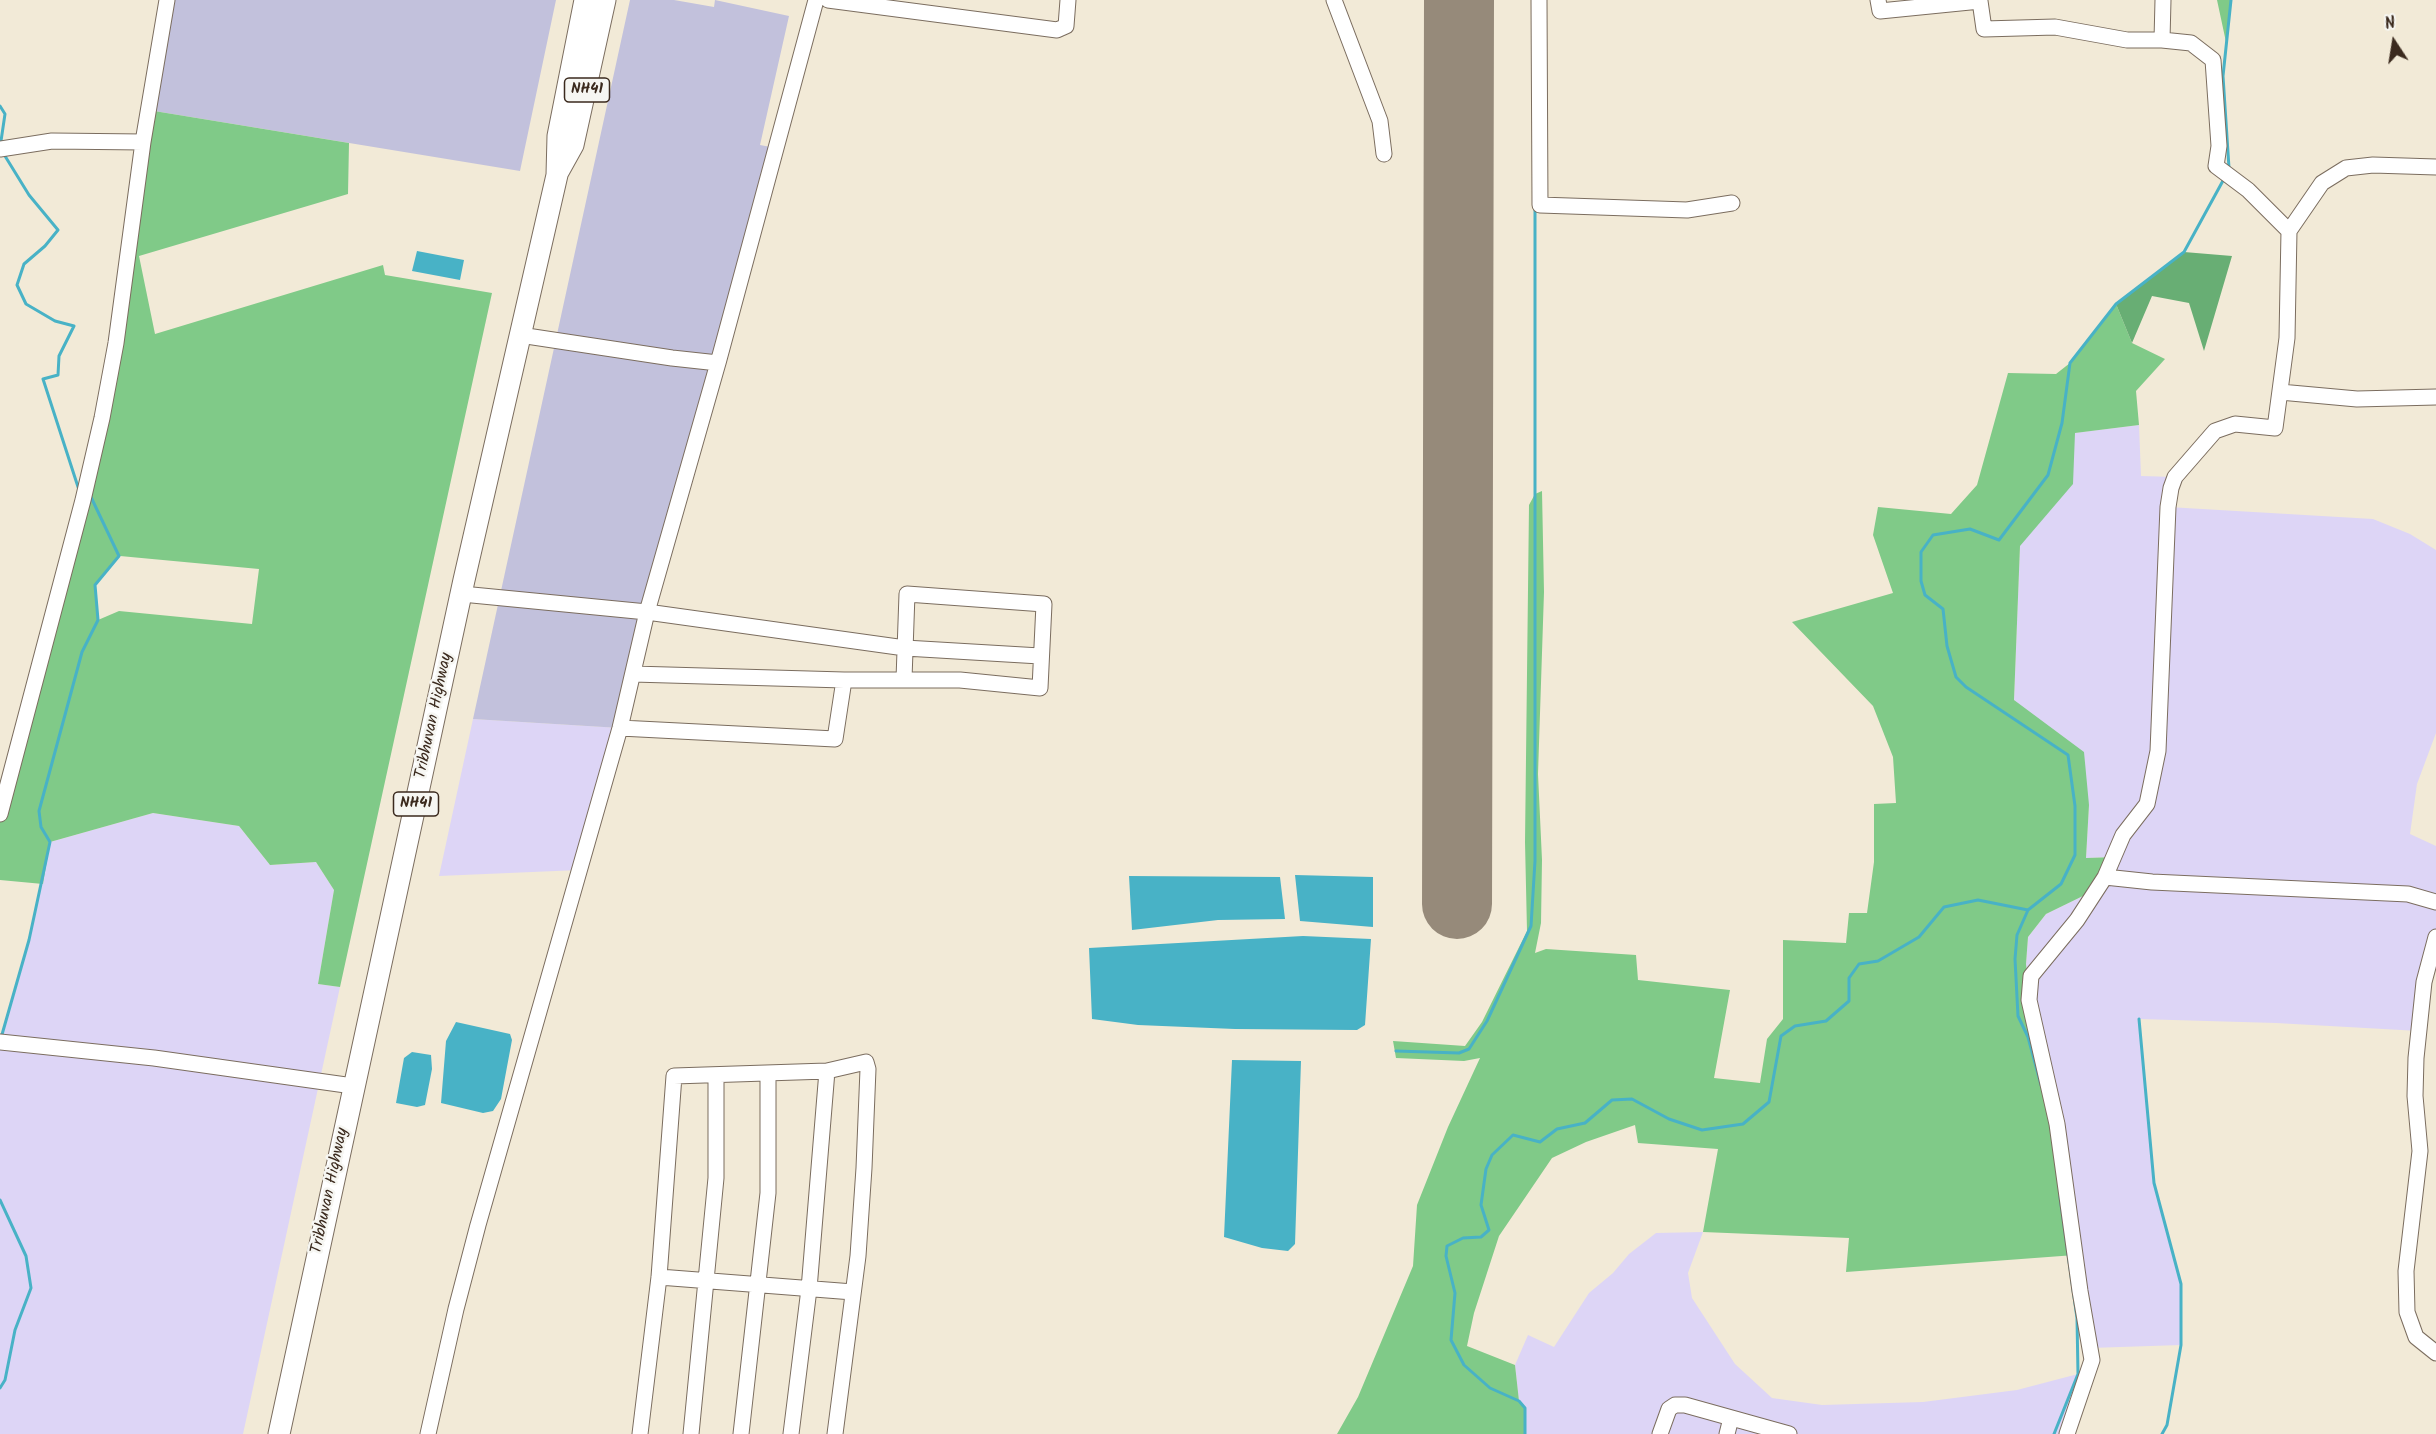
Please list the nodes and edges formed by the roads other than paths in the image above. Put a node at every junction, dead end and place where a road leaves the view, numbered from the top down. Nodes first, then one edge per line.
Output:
1 (167, 0) edge
2 (585, 0) edge
3 (605, 0) edge
4 (816, 0) edge
5 (828, 0) edge
6 (1068, 0) edge
7 (1334, 0) edge
8 (1539, 0) edge
9 (1878, 0) edge
10 (2163, 0) edge
11 (1979, 1) edge
12 (2162, 40) junction
13 (143, 142) junction
14 (0, 149) edge
15 (1384, 154) dead end
16 (2436, 167) edge
17 (557, 176) junction
18 (1732, 203) dead end
19 (2289, 231) junction
20 (520, 335) junction
21 (718, 363) junction
22 (2280, 392) junction
23 (2436, 397) edge
24 (462, 594) junction
25 (647, 612) junction
26 (905, 648) junction
27 (1040, 656) junction
28 (633, 674) junction
29 (844, 680) junction
30 (904, 680) junction
31 (620, 728) junction
32 (0, 813) edge
33 (2105, 877) junction
34 (2436, 902) edge
35 (2436, 936) edge
36 (3, 1042) edge
37 (827, 1071) junction
38 (768, 1075) junction
39 (716, 1076) junction
40 (353, 1086) junction
41 (659, 1277) junction
42 (707, 1280) junction
43 (758, 1284) junction
44 (809, 1289) junction
45 (853, 1292) junction
46 (2436, 1353) edge
47 (1731, 1418) junction
48 (279, 1434) edge
49 (428, 1434) edge
50 (640, 1434) edge
51 (691, 1434) edge
52 (741, 1434) edge
53 (791, 1434) edge
54 (835, 1434) edge
55 (1660, 1434) edge
56 (1727, 1434) edge
57 (1789, 1434) edge
58 (2067, 1434) edge

1 - 13 street
2 - 17 highway, NH41
3 - 17 highway, NH41
4 - 21 street
5 - 6 street
7 - 15 street
8 - 18 street
9 - 11 street
10 - 12 street
11 - 12 street
12 - 19 street
13 - 14 street
13 - 32 street
16 - 19 street
17 - 20 highway, Tribhuvan Highway / NH41
19 - 22 street
20 - 21 street
20 - 24 highway, Tribhuvan Highway / NH41
21 - 25 street
22 - 23 street
22 - 33 street
24 - 25 street
24 - 40 highway, Tribhuvan Highway / NH41
25 - 26 street
25 - 28 street
26 - 27 street
26 - 27 street
26 - 30 street
27 - 30 street
28 - 29 street
28 - 31 street
29 - 30 street
29 - 31 street
31 - 49 street
33 - 34 street
33 - 58 street
35 - 46 street
36 - 40 street
37 - 38 street
37 - 44 street
37 - 45 street
38 - 39 street
38 - 43 street
39 - 41 street
39 - 42 street
40 - 48 highway, Tribhuvan Highway / NH41
41 - 42 street
41 - 50 street
42 - 43 street
42 - 51 street
43 - 44 street
43 - 52 street
44 - 45 street
44 - 53 street
45 - 54 street
47 - 55 street
47 - 56 street
47 - 57 street

